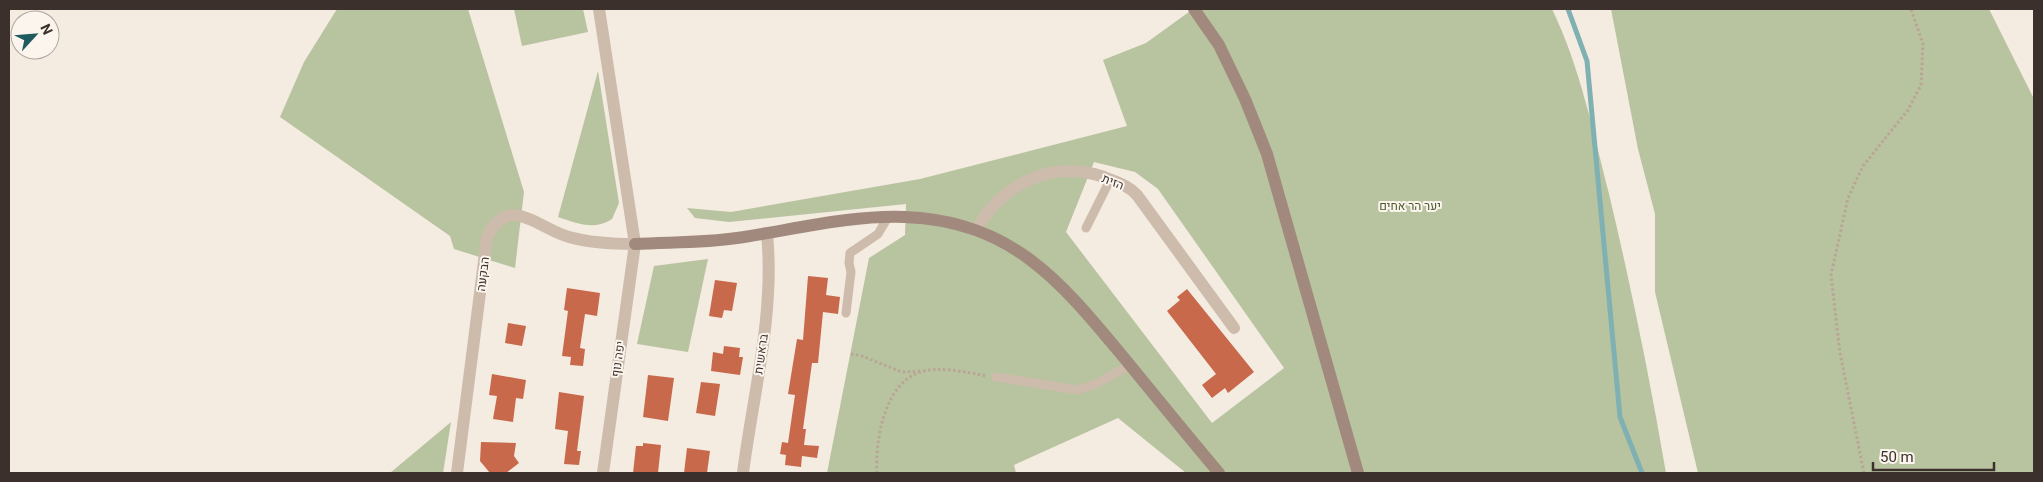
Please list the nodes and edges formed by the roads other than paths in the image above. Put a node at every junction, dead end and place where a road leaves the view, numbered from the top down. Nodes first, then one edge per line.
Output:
1 (599, 9) edge
2 (1194, 9) edge
3 (1110, 180) junction
4 (888, 217) junction
5 (1086, 228) dead end
6 (976, 231) junction
7 (767, 234) junction
8 (635, 244) junction
9 (846, 313) dead end
10 (1234, 328) dead end
11 (1130, 365) junction
12 (996, 377) road end
13 (457, 473) edge
14 (603, 473) edge
15 (743, 473) edge
16 (1219, 473) edge
17 (1358, 473) edge

1 - 8 street, יפה נוף
2 - 17 street
3 - 5 lane
3 - 6 street, הזית
3 - 10 street, הזית
4 - 6 street
4 - 7 street
4 - 9 lane
6 - 11 street
7 - 8 street
7 - 15 street, בראשית
8 - 13 street, הבקעה
8 - 14 street, יפה נוף
11 - 12 lane
11 - 16 street

